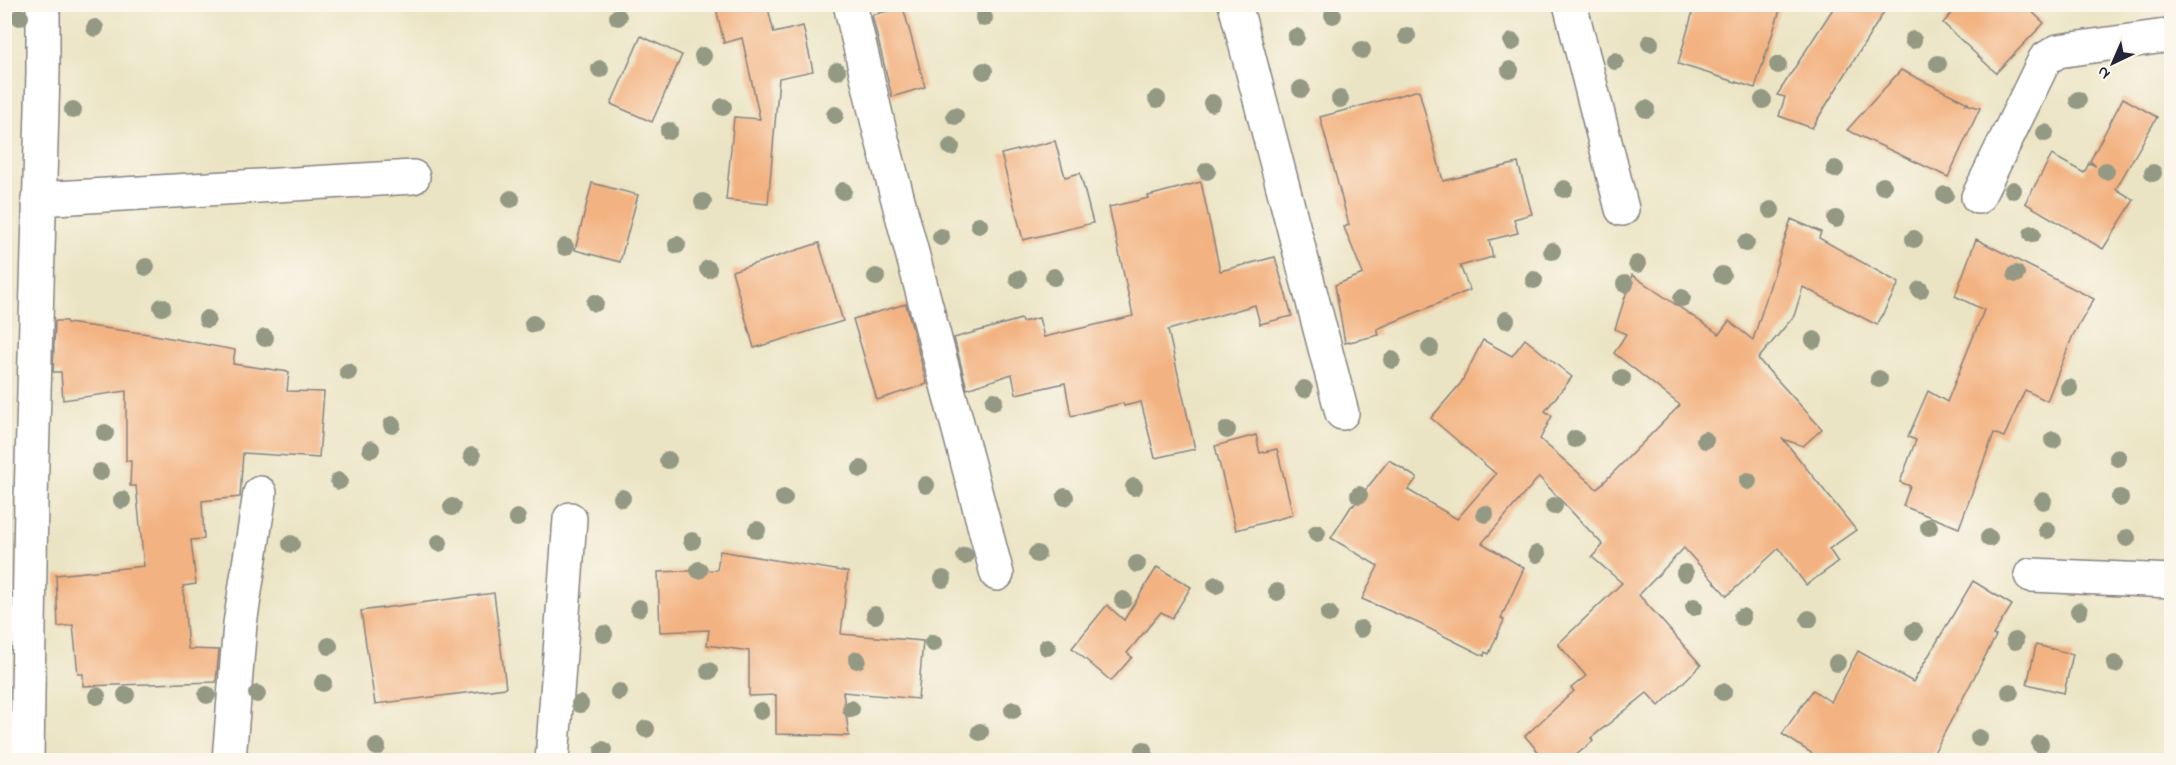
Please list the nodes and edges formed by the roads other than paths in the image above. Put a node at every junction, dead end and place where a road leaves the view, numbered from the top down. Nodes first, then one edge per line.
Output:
1 (43, 4) edge
2 (850, 4) edge
3 (1235, 4) edge
4 (1570, 4) edge
5 (2172, 35) edge
6 (413, 177) dead end
7 (1978, 197) dead end
8 (38, 198) junction
9 (1622, 209) dead end
10 (1342, 413) dead end
11 (260, 493) dead end
12 (570, 519) dead end
13 (997, 574) dead end
14 (2031, 575) dead end
15 (2172, 581) edge
16 (27, 760) edge
17 (229, 760) edge
18 (552, 760) edge

1 - 8 street
2 - 13 street
3 - 10 street
4 - 9 street
5 - 7 street
6 - 8 street
8 - 16 street
11 - 17 street
12 - 18 street
14 - 15 street

